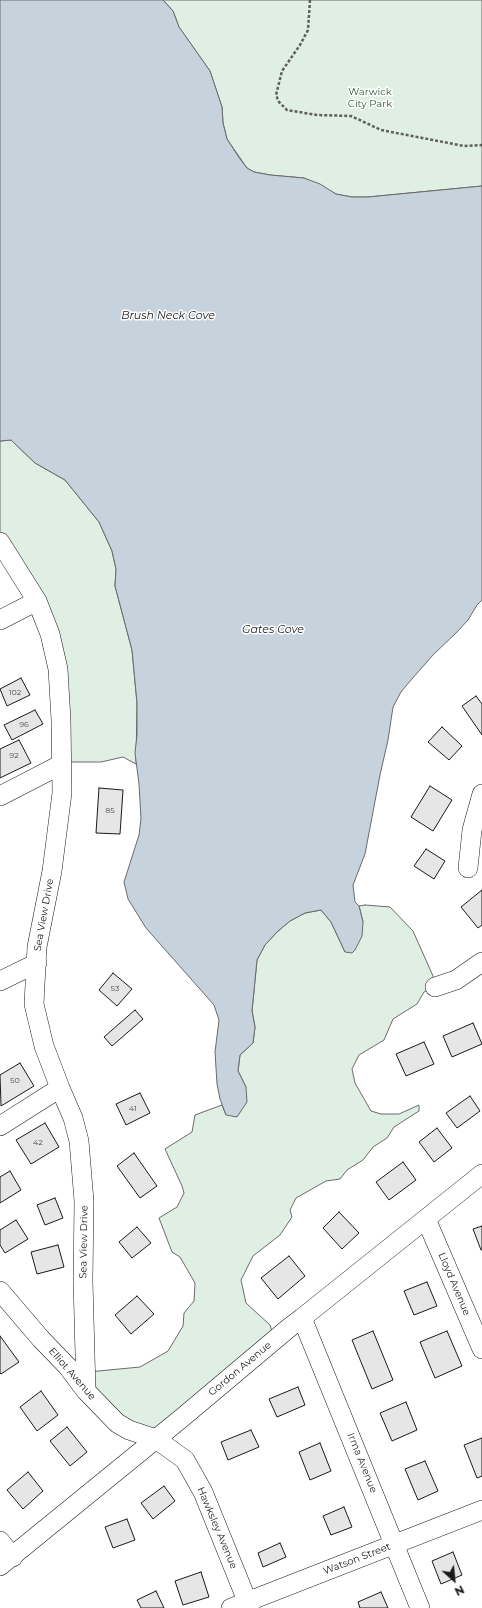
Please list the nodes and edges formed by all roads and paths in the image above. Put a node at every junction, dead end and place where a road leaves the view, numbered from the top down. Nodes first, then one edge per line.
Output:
1 (310, 0) edge
2 (482, 145) edge
3 (0, 542) edge
4 (37, 601) junction
5 (0, 620) edge
6 (62, 764) junction
7 (482, 794) edge
8 (0, 796) edge
9 (468, 868) dead end
10 (482, 962) edge
11 (37, 963) junction
12 (0, 981) edge
13 (435, 987) dead end
14 (60, 1088) junction
15 (0, 1126) edge
16 (482, 1174) edge
17 (426, 1219) junction
18 (0, 1291) edge
19 (302, 1318) junction
20 (482, 1349) edge
21 (86, 1391) junction
22 (156, 1439) junction
23 (482, 1510) edge
24 (0, 1541) edge
25 (395, 1545) junction
26 (6, 1562) edge
27 (243, 1606) edge
28 (420, 1608) edge

1 - 2 path
3 - 4 street, Sea View Drive
4 - 5 street
4 - 6 street, Sea View Drive
6 - 8 street
6 - 11 street, Sea View Drive
7 - 9 street
10 - 13 street
11 - 12 street
11 - 14 street, Sea View Drive
14 - 15 street
14 - 21 street, Sea View Drive
16 - 17 street, Gordon Avenue
17 - 19 street, Gordon Avenue
17 - 20 street, Lloyd Avenue
18 - 21 street, Elliot Avenue
19 - 22 street, Gordon Avenue
19 - 25 street, Irma Avenue
21 - 22 street, Elliot Avenue
22 - 26 street, Gordon Avenue
22 - 27 street, Hawksley Avenue
23 - 25 street, Watson Street
24 - 26 street
25 - 27 street, Watson Street
25 - 28 street, Irma Avenue

